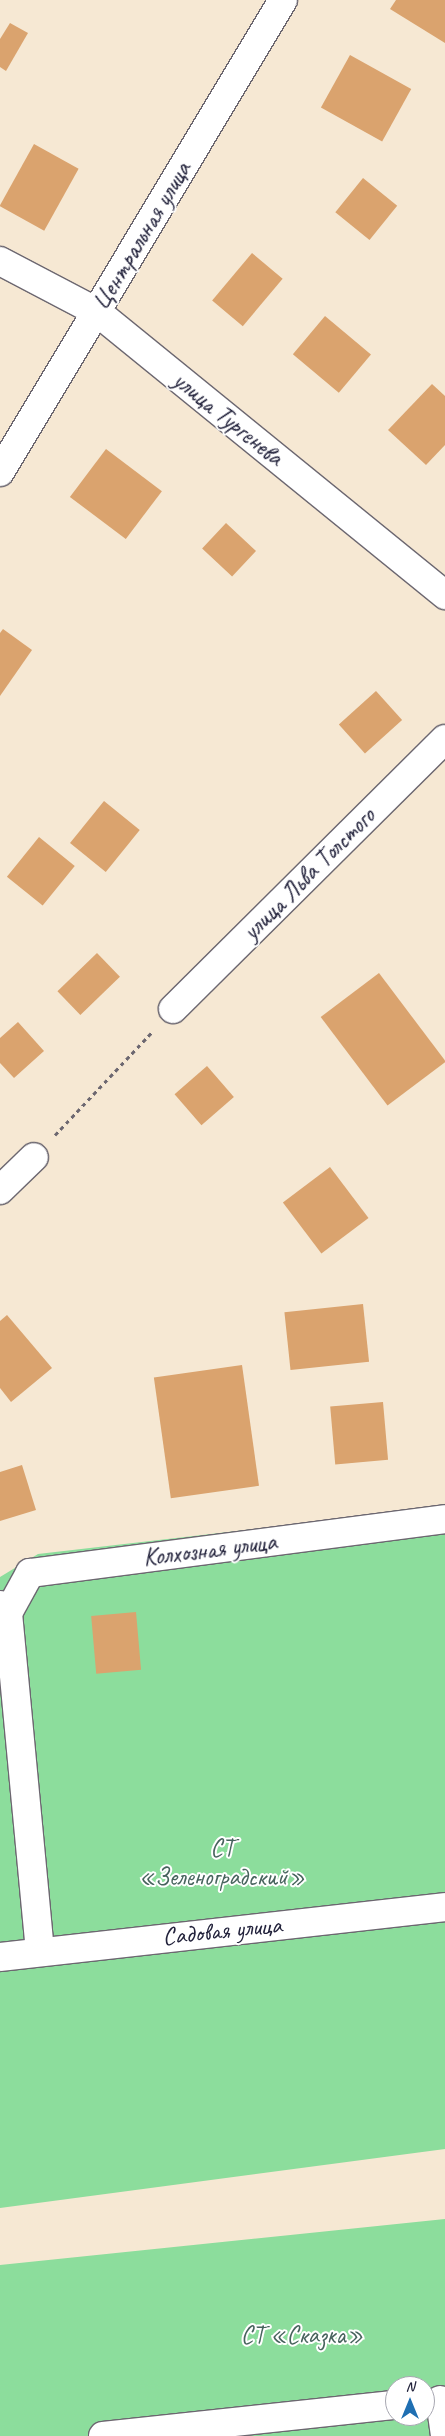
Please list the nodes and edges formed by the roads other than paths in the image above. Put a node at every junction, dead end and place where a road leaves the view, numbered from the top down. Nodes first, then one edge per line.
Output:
1 (283, 0) edge
2 (0, 261) edge
3 (97, 312) junction
4 (0, 472) edge
5 (445, 595) edge
6 (445, 739) edge
7 (173, 1009) road end
8 (34, 1157) road end
9 (0, 1190) edge
10 (445, 1519) edge
11 (3, 1612) edge
12 (445, 1906) edge
13 (40, 1951) junction
14 (0, 1957) edge
15 (437, 2401) edge
16 (385, 2406) edge
17 (102, 2436) edge
18 (445, 2436) edge

1 - 3 street, Центральная улица
2 - 3 street, улица Тургенева
3 - 4 street, Центральная улица
3 - 5 street, улица Тургенева
6 - 7 street, улица Льва Толстого
8 - 9 street
10 - 11 street, Колхозная улица
11 - 13 street
12 - 13 street, Садовая улица
13 - 14 street, Садовая улица
15 - 18 street
16 - 17 street

